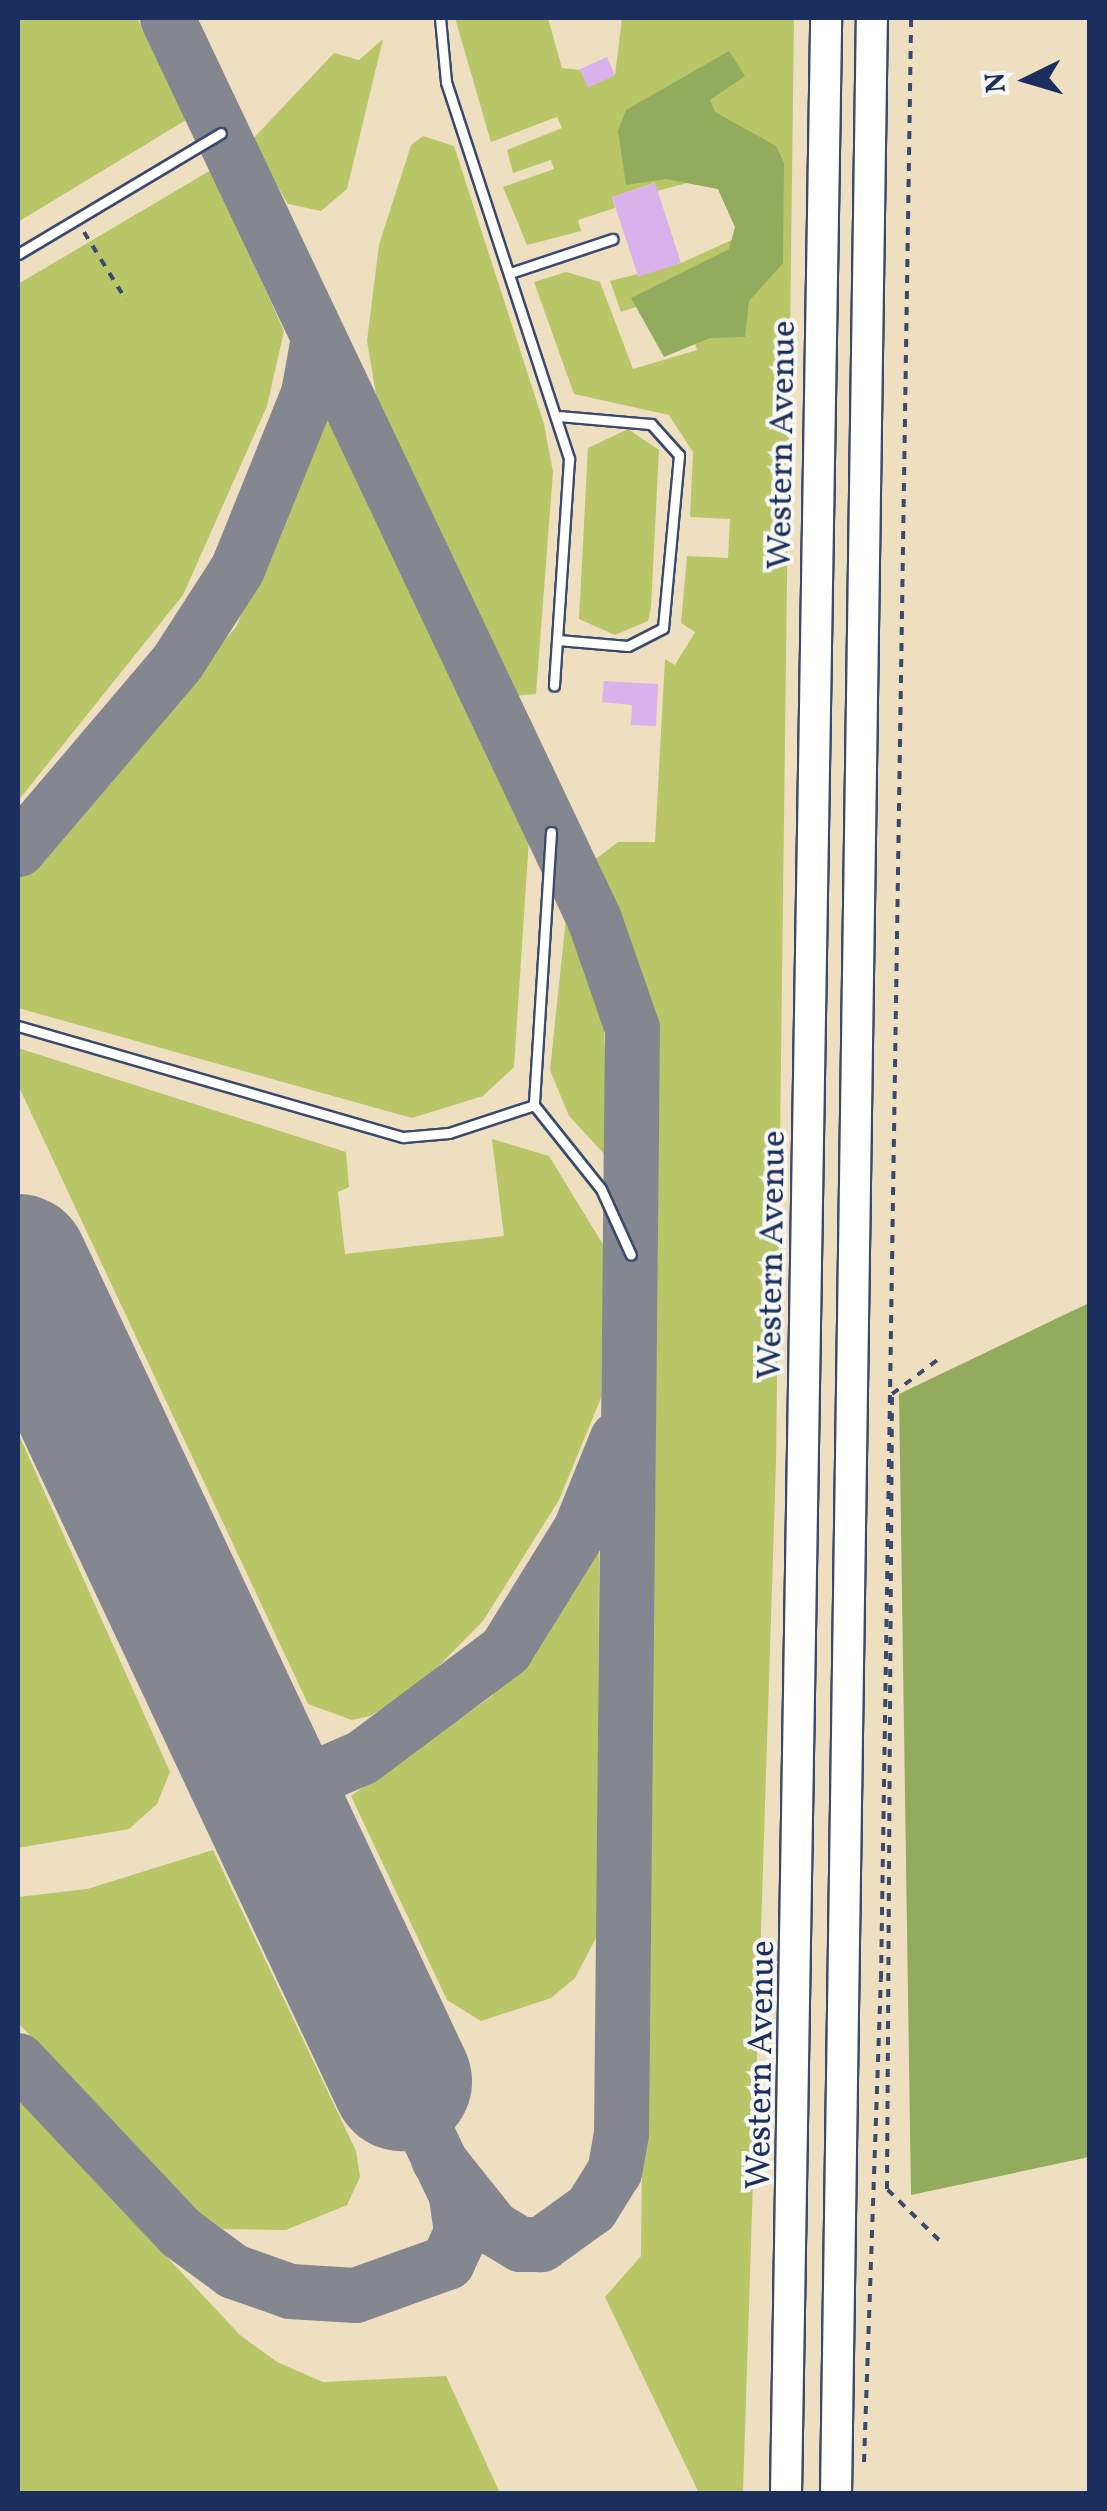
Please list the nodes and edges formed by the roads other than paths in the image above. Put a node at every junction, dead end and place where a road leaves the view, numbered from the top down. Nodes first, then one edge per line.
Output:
1 (440, 18) edge
2 (826, 18) edge
3 (872, 18) edge
4 (887, 18) edge
5 (872, 54) junction
6 (222, 133) dead end
7 (612, 239) dead end
8 (18, 254) edge
9 (510, 272) junction
10 (560, 416) junction
11 (558, 640) junction
12 (554, 686) dead end
13 (550, 832) dead end
14 (18, 1026) edge
15 (534, 1105) junction
16 (630, 1254) dead end
17 (786, 2494) edge
18 (836, 2494) edge

1 - 9 lane
2 - 17 highway, Western Avenue
3 - 5 highway
4 - 5 lane
5 - 18 highway
6 - 8 lane
7 - 9 lane
9 - 10 lane
10 - 11 lane
10 - 11 lane
11 - 12 lane
13 - 15 lane
14 - 15 lane
15 - 16 lane

